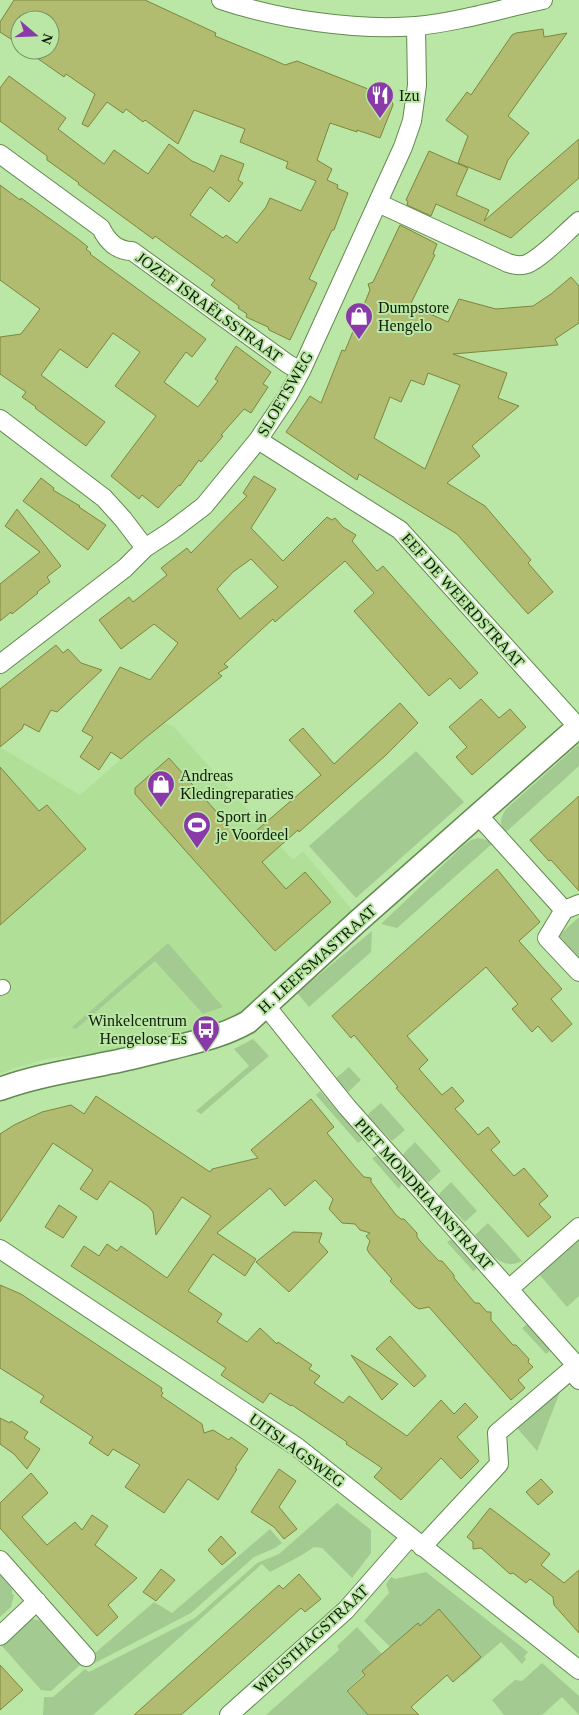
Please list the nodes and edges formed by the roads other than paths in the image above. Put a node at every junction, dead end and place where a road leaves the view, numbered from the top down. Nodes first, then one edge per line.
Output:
1 (221, 0) edge
2 (537, 1) edge
3 (416, 26) junction
4 (0, 154) edge
5 (378, 203) junction
6 (579, 221) edge
7 (301, 371) junction
8 (0, 419) edge
9 (258, 440) junction
10 (145, 548) junction
11 (0, 664) edge
12 (579, 726) edge
13 (478, 815) junction
14 (572, 907) edge
15 (579, 972) edge
16 (266, 1006) junction
17 (0, 1090) edge
18 (579, 1227) edge
19 (0, 1249) edge
20 (509, 1289) junction
21 (578, 1369) edge
22 (416, 1542) junction
23 (0, 1560) edge
24 (37, 1601) junction
25 (0, 1636) edge
26 (86, 1657) dead end
27 (576, 1662) edge
28 (229, 1715) edge

1 - 3 street
2 - 3 street
3 - 5 street, SLOETSWEG
4 - 7 street, JOZEF ISRAËLSSTRAAT
5 - 6 street
5 - 7 street, SLOETSWEG
7 - 9 street, SLOETSWEG
8 - 10 street
9 - 10 street, SLOETSWEG
9 - 12 street, EEF DE WEERDSTRAAT
10 - 11 street, SLOETSWEG
12 - 13 street, H. LEEFSMASTRAAT
13 - 14 street
13 - 16 street, H. LEEFSMASTRAAT
14 - 15 street
16 - 17 street, H. LEEFSMASTRAAT
16 - 20 street, PIET MONDRIAANSTRAAT
18 - 20 street
19 - 22 street, UITSLAGSWEG
20 - 21 street, PIET MONDRIAANSTRAAT
21 - 22 street, WEUSTHAGSTRAAT
22 - 27 street, UITSLAGSWEG
22 - 28 street, WEUSTHAGSTRAAT
23 - 24 street
24 - 25 street
24 - 26 street

